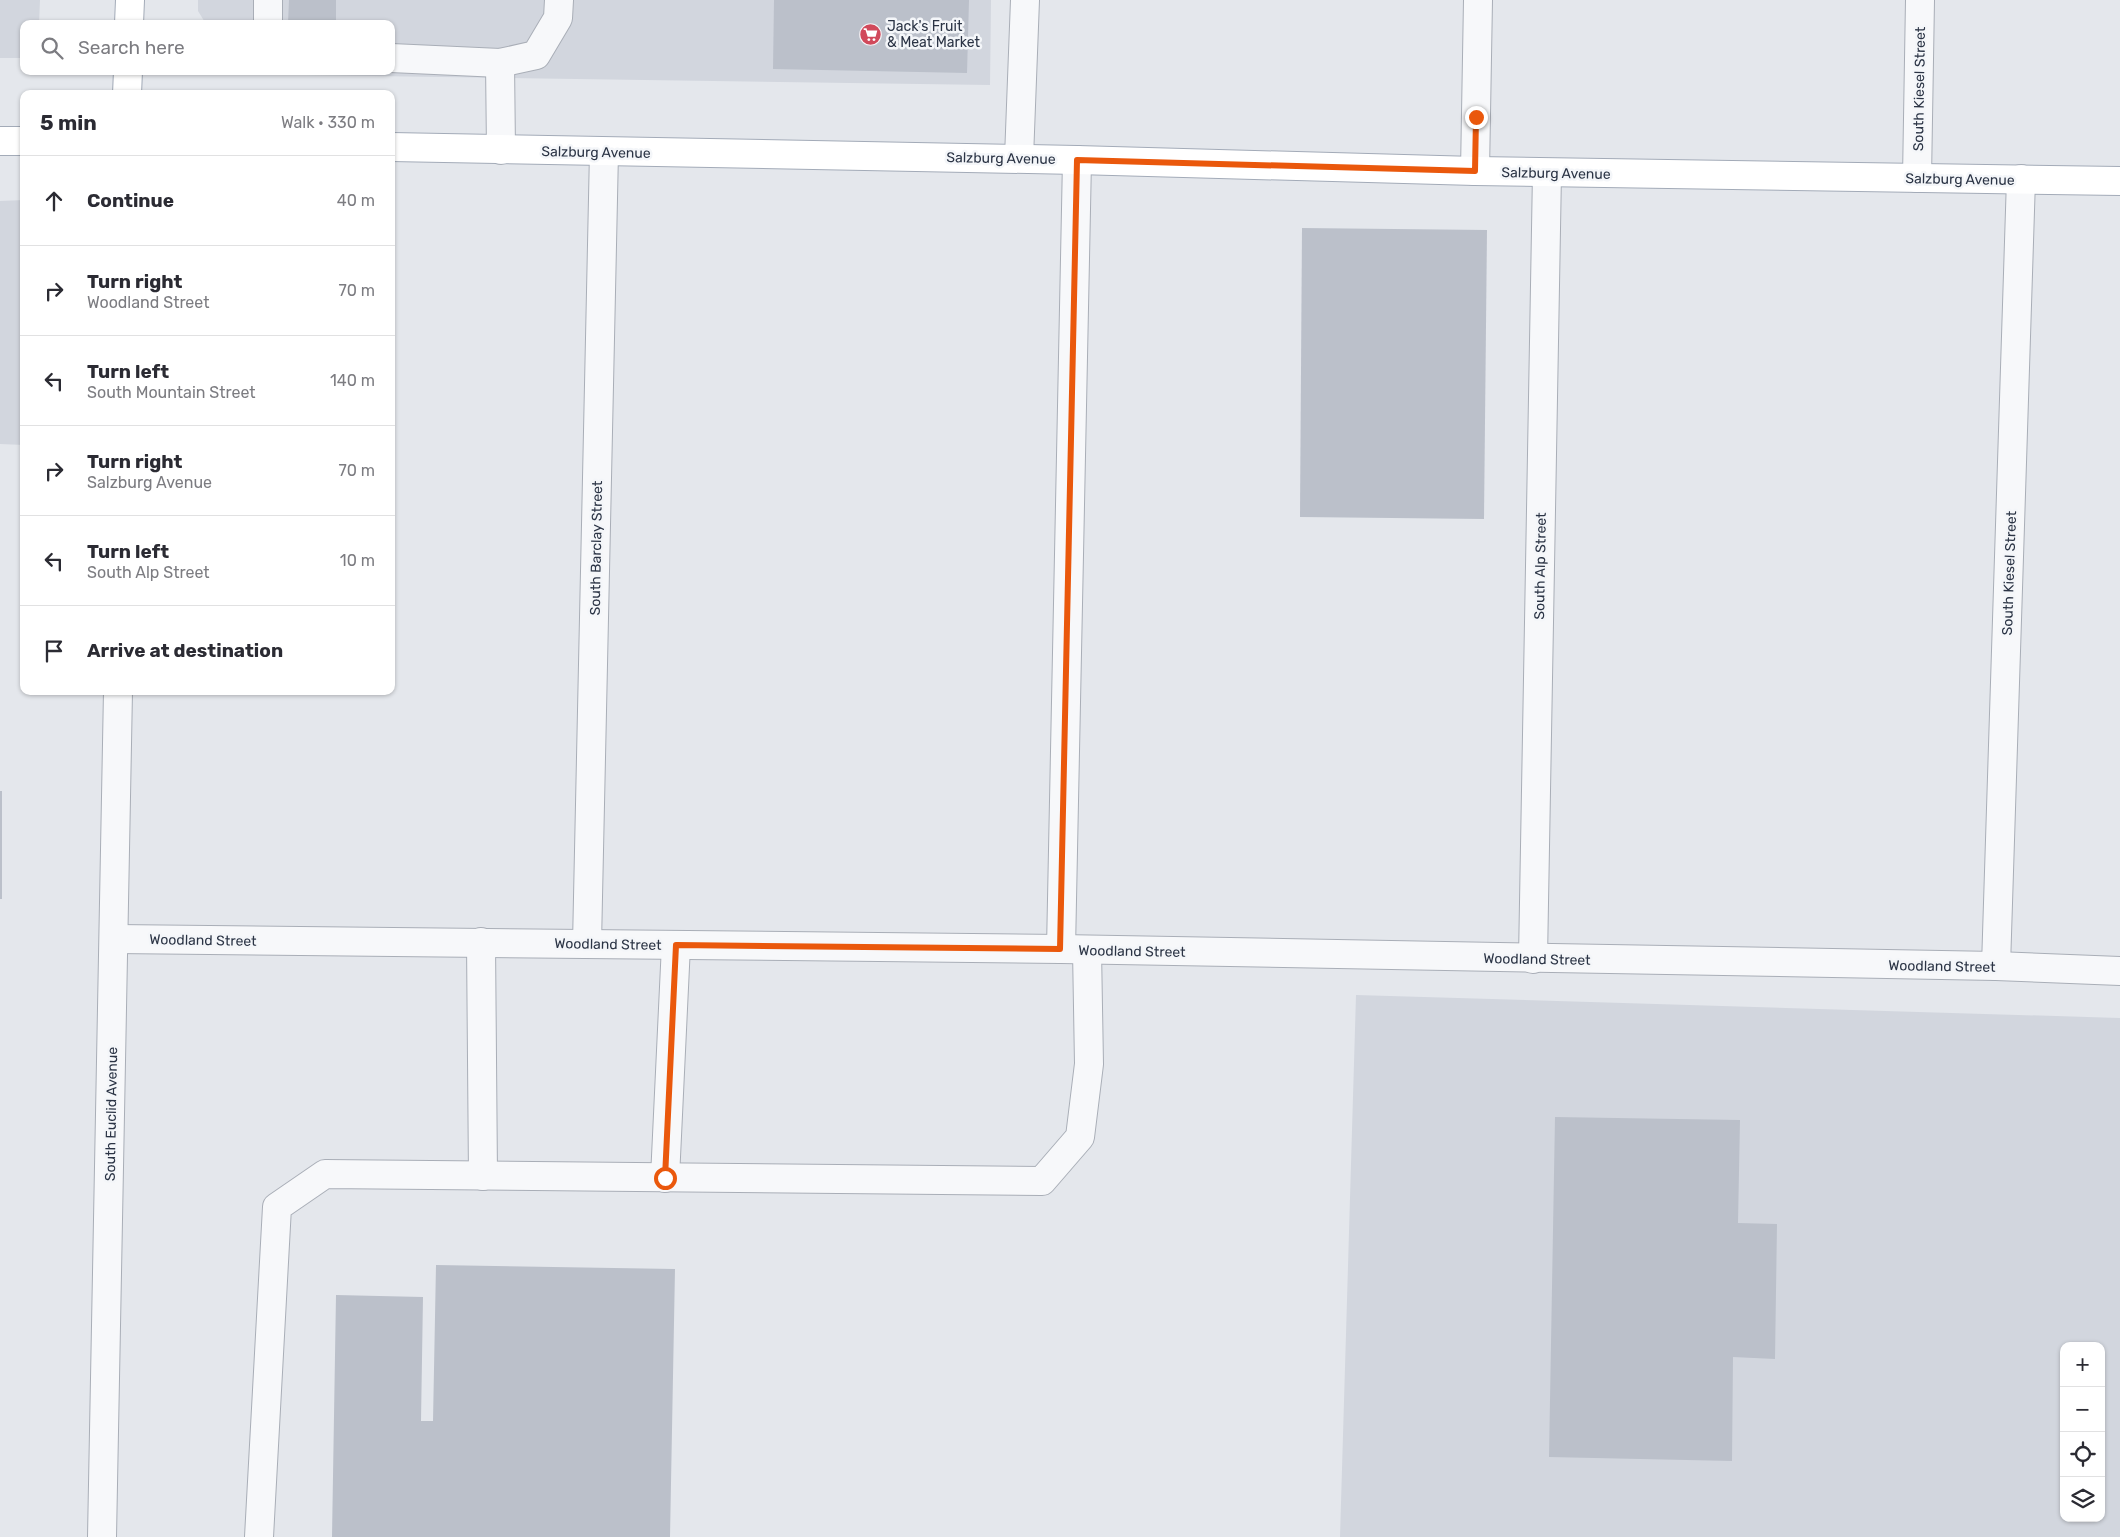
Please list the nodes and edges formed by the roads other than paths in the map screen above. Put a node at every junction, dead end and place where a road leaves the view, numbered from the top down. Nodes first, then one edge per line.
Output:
1 (130, 0) edge
2 (268, 0) edge
3 (559, 0) edge
4 (1025, 0) edge
5 (1478, 0) edge
6 (1920, 0) edge
7 (129, 20) edge
8 (268, 20) edge
9 (395, 58) edge
10 (500, 63) junction
11 (128, 75) edge
12 (127, 90) edge
13 (0, 141) edge
14 (20, 141) edge
15 (395, 147) edge
16 (501, 150) junction
17 (604, 152) junction
18 (1020, 158) junction
19 (1077, 160) junction
20 (1475, 171) junction
21 (1547, 172) junction
22 (1917, 178) junction
23 (2021, 179) junction
24 (2120, 181) edge
25 (118, 695) edge
26 (115, 939) junction
27 (481, 942) junction
28 (587, 944) junction
29 (676, 945) junction
30 (1074, 949) junction
31 (1533, 959) junction
32 (1996, 966) junction
33 (2120, 971) edge
34 (483, 1176) junction
35 (665, 1178) junction
36 (102, 1537) edge
37 (258, 1537) edge

1 - 7 main road
2 - 8 street
3 - 10 street
4 - 18 street
5 - 20 street
6 - 22 street, South Kiesel Street
9 - 10 street
10 - 16 street
11 - 12 main road
13 - 14 main road
15 - 16 main road, Salzburg Avenue
16 - 17 main road, Salzburg Avenue
17 - 18 main road, Salzburg Avenue
17 - 28 street, South Barclay Street
18 - 19 main road, Salzburg Avenue
19 - 20 main road, Salzburg Avenue
19 - 30 street
20 - 21 main road, Salzburg Avenue
21 - 22 main road, Salzburg Avenue
21 - 31 street, South Alp Street
22 - 23 main road, Salzburg Avenue
23 - 24 main road, Salzburg Avenue
23 - 32 street, South Kiesel Street
25 - 26 street, South Euclid Avenue
26 - 27 street, Woodland Street
26 - 36 street, South Euclid Avenue
27 - 28 street, Woodland Street
27 - 34 street
28 - 29 street, Woodland Street
29 - 30 street, Woodland Street
29 - 35 street
30 - 31 street, Woodland Street
30 - 35 street
31 - 32 street, Woodland Street
32 - 33 street, Woodland Street
34 - 35 street
34 - 37 street

